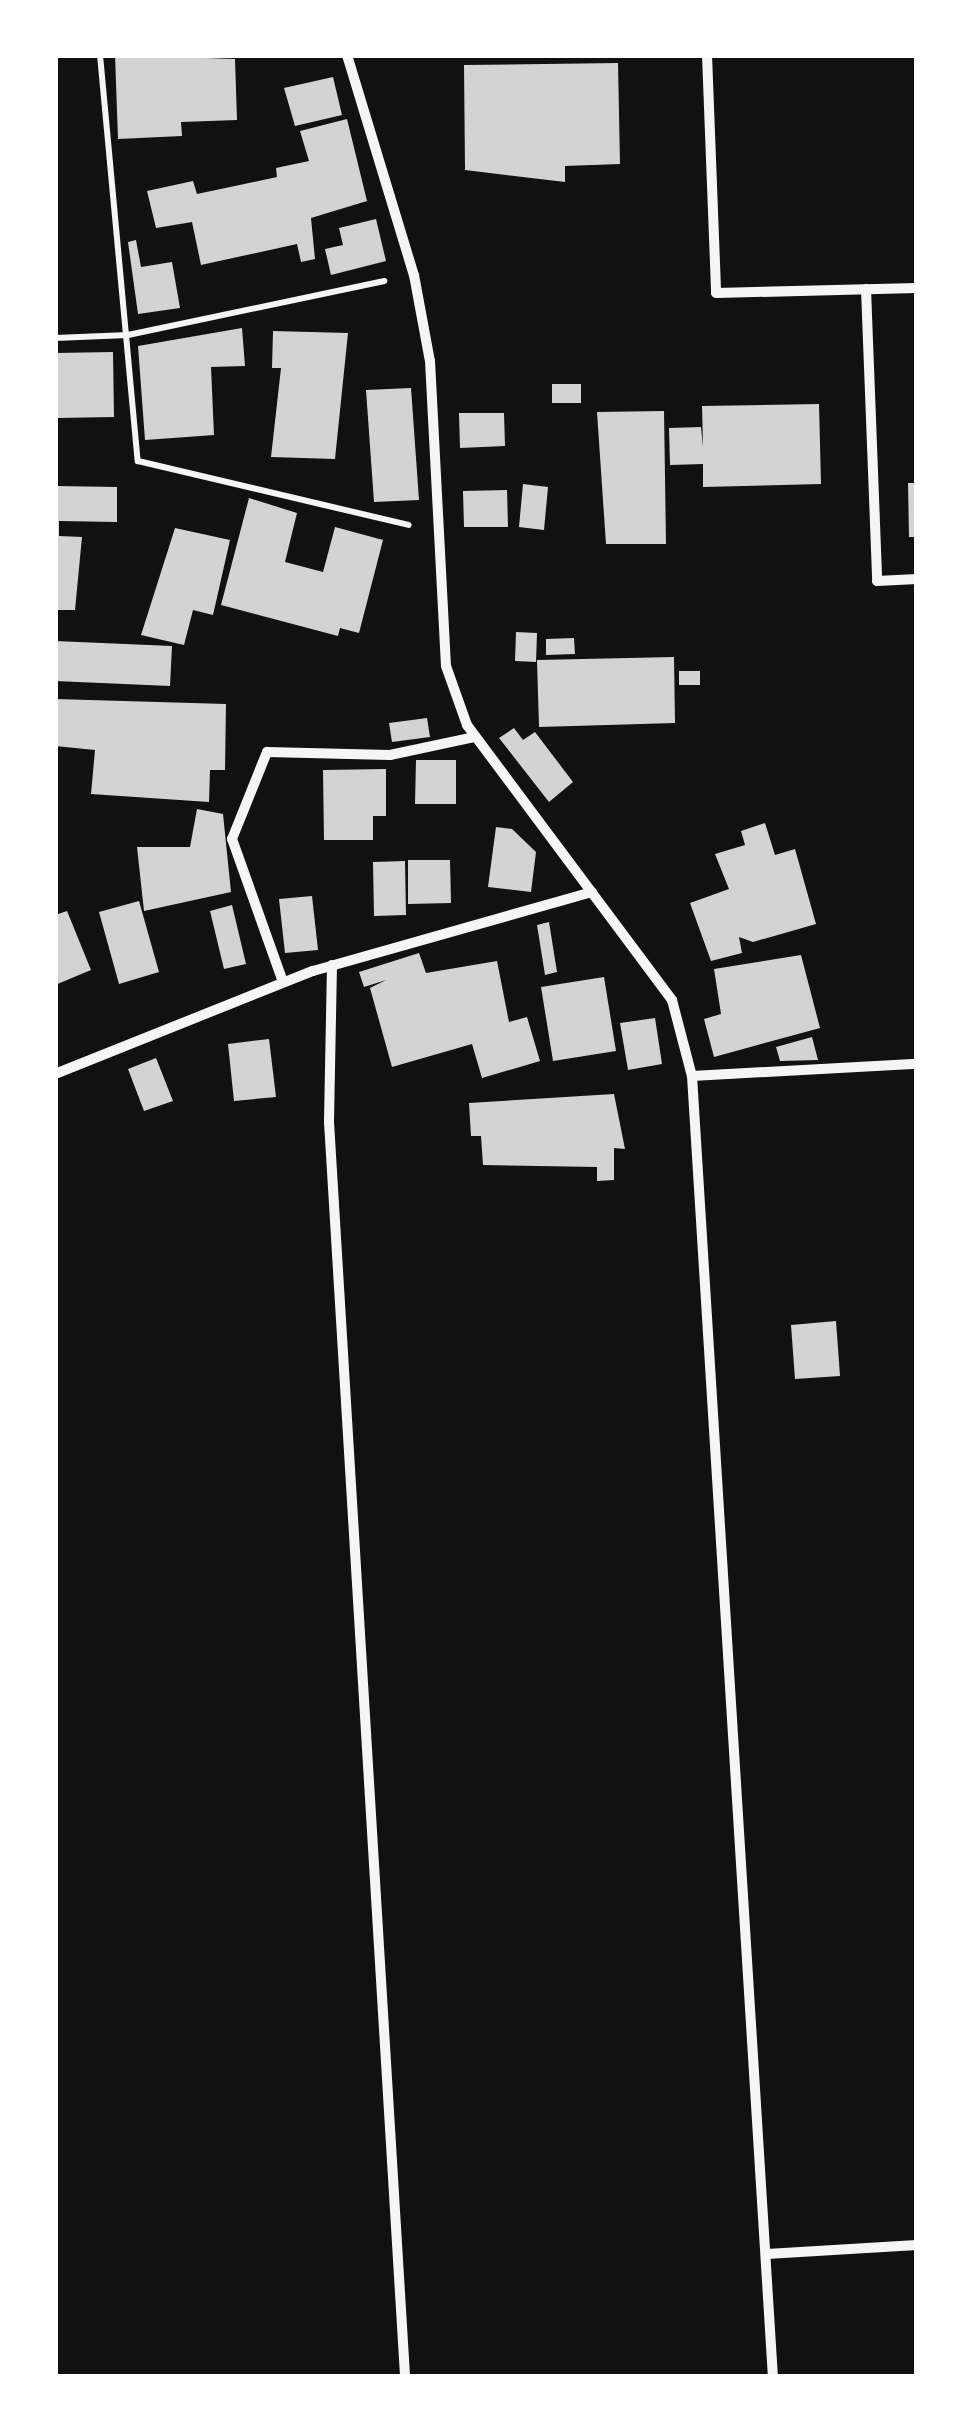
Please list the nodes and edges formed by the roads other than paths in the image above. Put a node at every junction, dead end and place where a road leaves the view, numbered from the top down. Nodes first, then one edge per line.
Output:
1 (347, 55) edge
2 (706, 55) edge
3 (917, 288) edge
4 (866, 289) junction
5 (917, 579) edge
6 (475, 736) junction
7 (592, 892) junction
8 (332, 965) junction
9 (284, 982) junction
10 (917, 1064) edge
11 (55, 1074) edge
12 (692, 1076) junction
13 (917, 2245) edge
14 (767, 2254) junction
15 (405, 2377) edge
16 (773, 2377) edge

1 - 6 street
2 - 4 street
3 - 4 street
4 - 5 street
6 - 7 street
6 - 9 street
7 - 8 street
7 - 12 street
8 - 9 street
8 - 15 street
9 - 11 street
10 - 12 street
12 - 14 street
13 - 14 street
14 - 16 street

